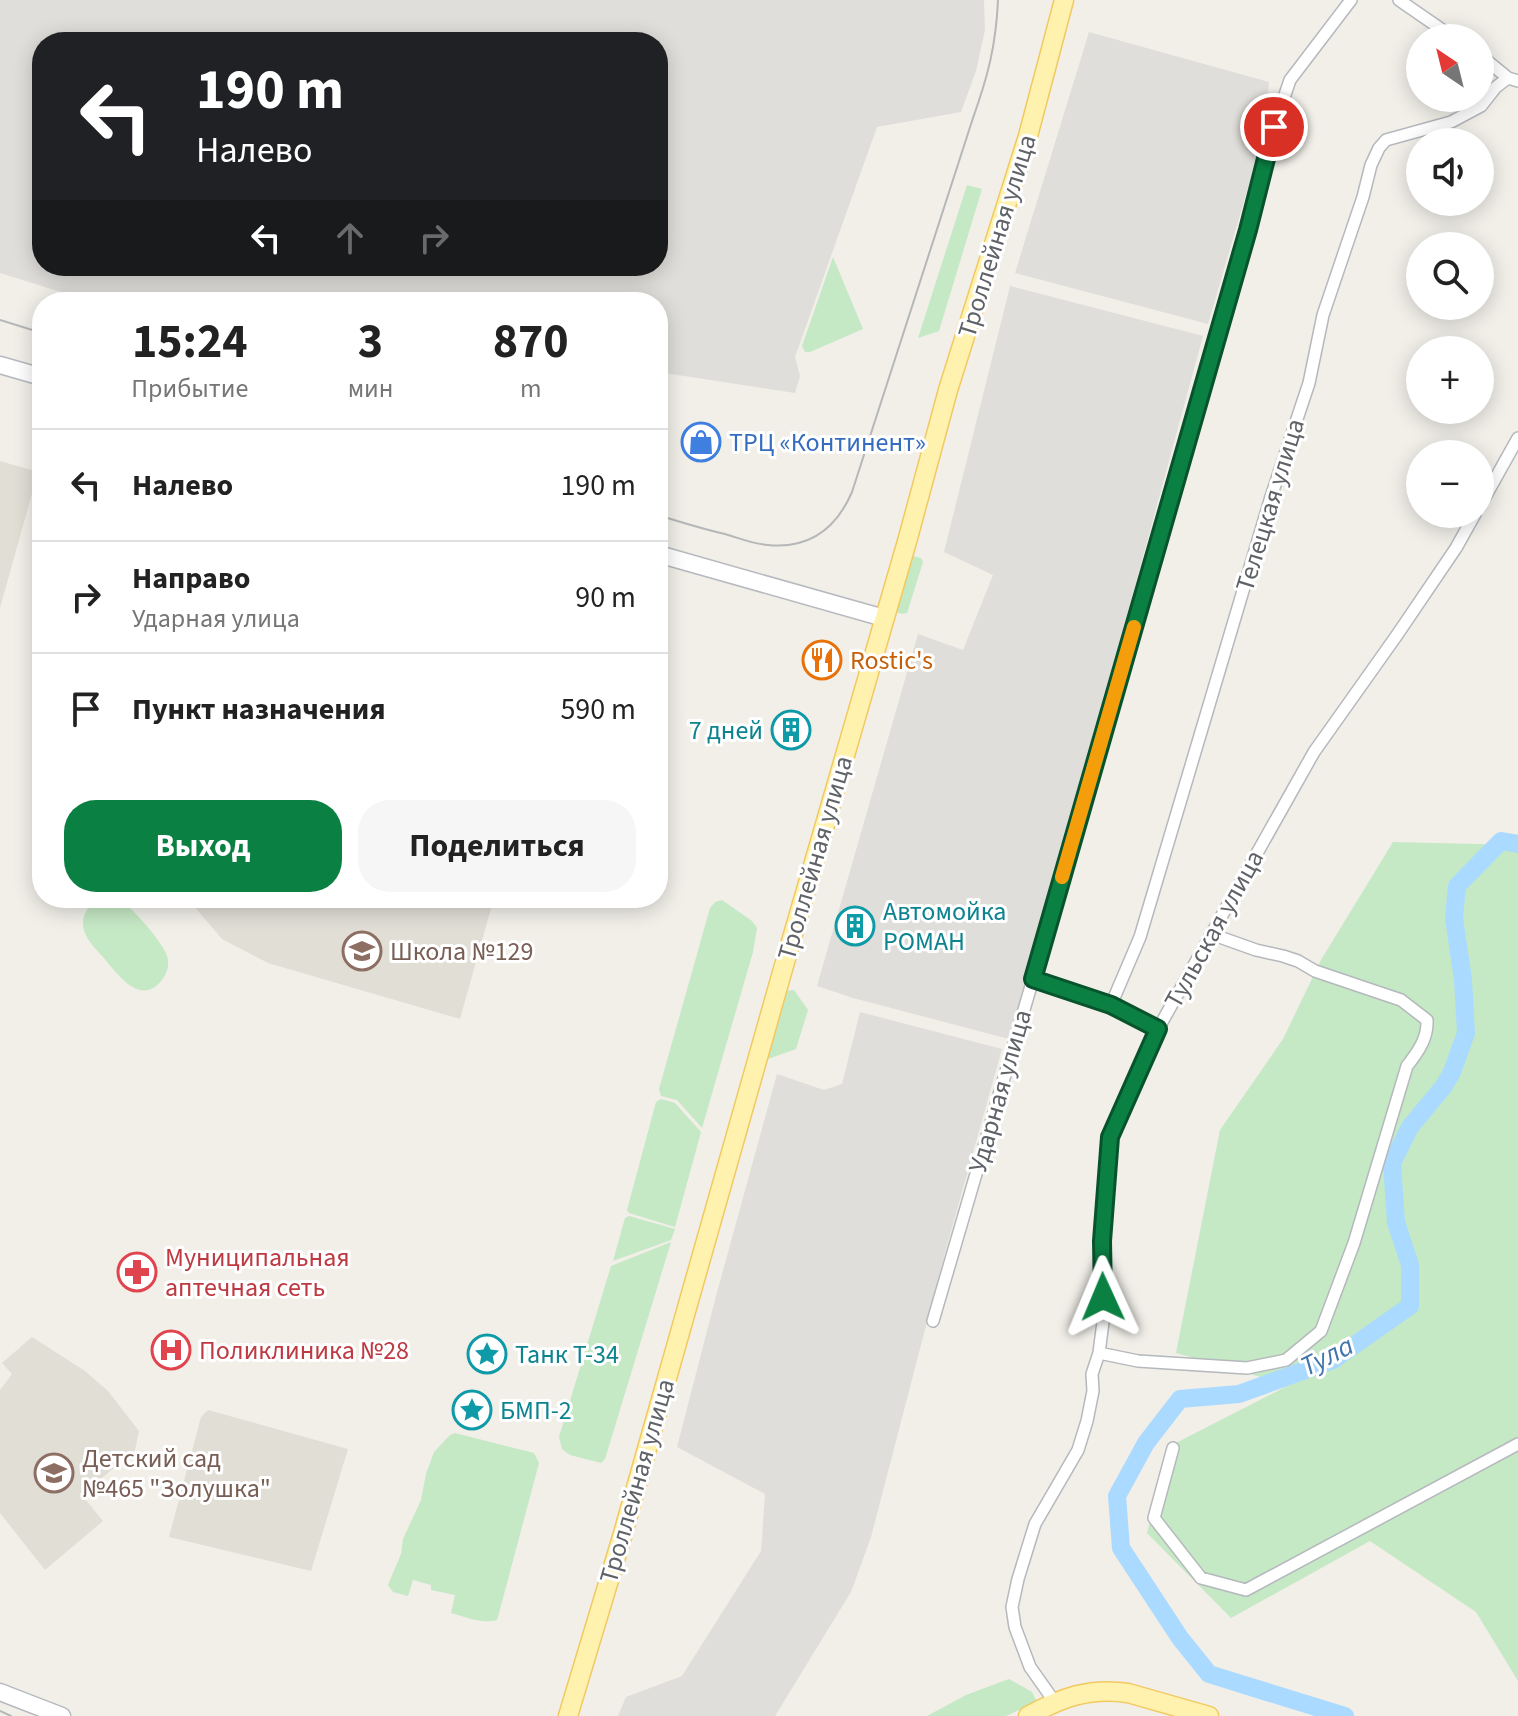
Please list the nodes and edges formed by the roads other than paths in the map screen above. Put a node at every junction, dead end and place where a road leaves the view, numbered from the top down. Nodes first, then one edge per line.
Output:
1 (1064, 0) edge
2 (1351, 0) edge
3 (1399, 0) edge
4 (1434, 24) edge
5 (1494, 66) edge
6 (1513, 80) edge
7 (0, 365) edge
8 (32, 374) edge
9 (1518, 438) edge
10 (1494, 481) edge
11 (1467, 528) edge
12 (668, 557) edge
13 (884, 618) junction
14 (1211, 934) junction
15 (1033, 979) junction
16 (1111, 1005) junction
17 (1158, 1029) junction
18 (933, 1321) dead end
19 (1099, 1353) junction
20 (1518, 1444) edge
21 (1173, 1448) dead end
22 (0, 1692) edge
23 (1054, 1701) junction
24 (1033, 1715) edge
25 (62, 1716) edge
26 (568, 1716) edge
27 (1209, 1716) edge

1 - 13 main road, Троллейная улица
2 - 15 street, Ударная улица
3 - 4 street
5 - 6 street
6 - 16 street, Телецкая улица
7 - 8 street
9 - 10 street
11 - 14 street, Тульская улица
12 - 13 street
13 - 26 main road, Троллейная улица
14 - 17 street, Тульская улица
14 - 19 street
15 - 16 street
15 - 18 street, Ударная улица
16 - 17 street
17 - 19 street, Тульская улица
19 - 23 street, Тульская улица
20 - 21 street
22 - 25 street
23 - 24 main road
23 - 27 main road

